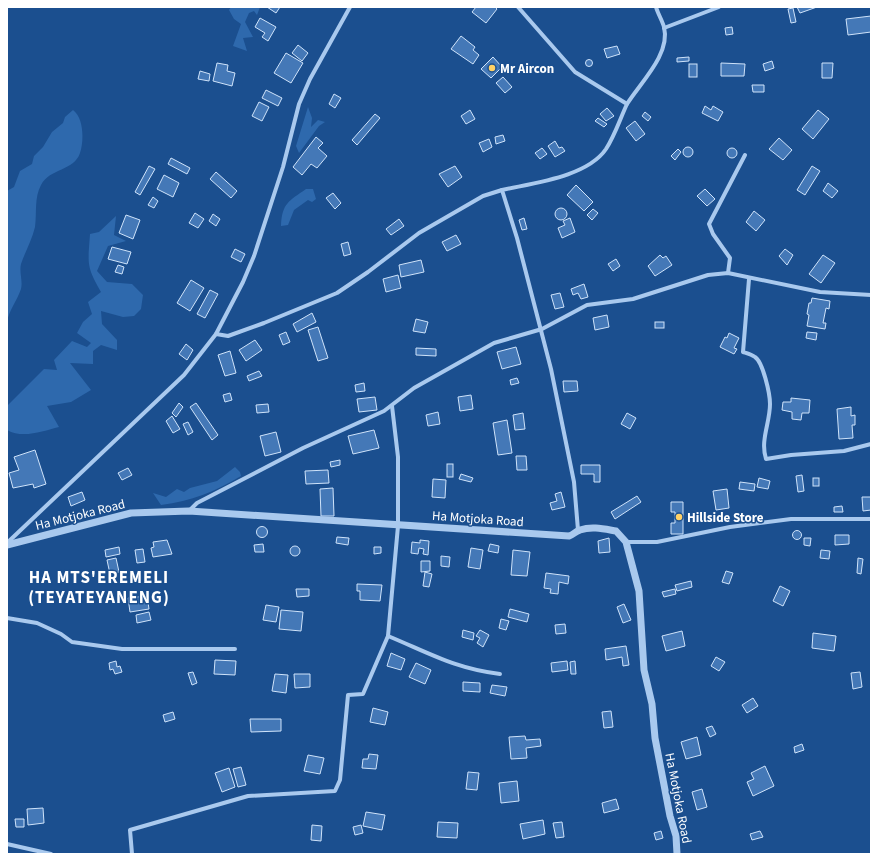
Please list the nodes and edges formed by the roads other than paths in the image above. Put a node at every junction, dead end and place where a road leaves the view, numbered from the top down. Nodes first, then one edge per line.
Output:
1 (350, 7) edge
2 (656, 7) edge
3 (719, 7) edge
4 (520, 8) edge
5 (664, 28) junction
6 (627, 104) junction
7 (745, 155) dead end
8 (502, 190) junction
9 (728, 273) junction
10 (750, 279) junction
11 (871, 295) edge
12 (542, 329) junction
13 (216, 334) junction
14 (392, 406) junction
15 (871, 444) edge
16 (189, 511) junction
17 (871, 519) edge
18 (398, 526) junction
19 (578, 530) junction
20 (626, 542) junction
21 (7, 544) edge
22 (7, 618) edge
23 (388, 636) junction
24 (235, 650) dead end
25 (500, 674) dead end
26 (7, 844) edge
27 (51, 854) edge
28 (132, 854) edge
29 (677, 854) edge

1 - 13 street
2 - 5 street
3 - 5 street
4 - 6 street
5 - 6 street
6 - 8 street
7 - 9 street
8 - 12 street
8 - 13 street
9 - 10 street
9 - 12 street
10 - 11 street
10 - 15 street
12 - 14 street
12 - 19 street
13 - 21 street
14 - 16 street
14 - 18 street
16 - 18 street, Ha Motjoka Road
16 - 21 street, Ha Motjoka Road
17 - 20 street
18 - 19 street, Ha Motjoka Road
18 - 23 street
19 - 20 street, Ha Motjoka Road
20 - 29 street, Ha Motjoka Road
22 - 24 street
23 - 25 street
23 - 28 street
26 - 27 street

